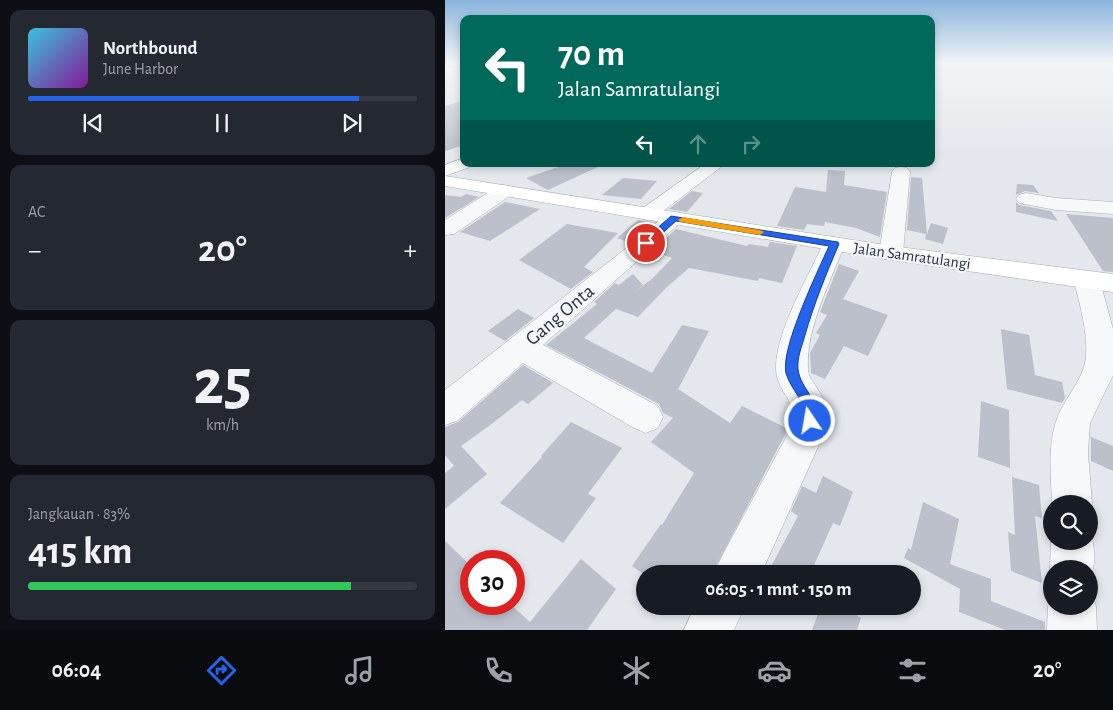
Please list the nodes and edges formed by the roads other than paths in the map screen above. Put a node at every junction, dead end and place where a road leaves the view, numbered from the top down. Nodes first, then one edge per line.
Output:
1 (460, 165) edge
2 (713, 167) edge
3 (445, 171) edge
4 (901, 172) dead end
5 (445, 181) edge
6 (504, 191) junction
7 (1026, 199) dead end
8 (1113, 208) edge
9 (661, 216) junction
10 (446, 229) edge
11 (834, 244) junction
12 (891, 254) junction
13 (1100, 282) edge
14 (522, 348) junction
15 (445, 410) edge
16 (646, 417) dead end
17 (1072, 495) edge
18 (742, 565) edge
19 (716, 615) edge
20 (1072, 615) edge
21 (709, 630) edge
22 (1073, 630) edge

1 - 3 street
2 - 9 street, Gang Onta
4 - 12 street
5 - 6 main road, Jalan Samratulangi
6 - 9 main road, Jalan Samratulangi
6 - 10 street
7 - 8 street
9 - 11 main road, Jalan Samratulangi
9 - 14 street, Gang Onta
11 - 12 main road, Jalan Samratulangi
11 - 18 street
12 - 13 main road, Jalan Samratulangi
13 - 17 street
14 - 15 street, Gang Onta
14 - 16 street
19 - 21 street
20 - 22 street

